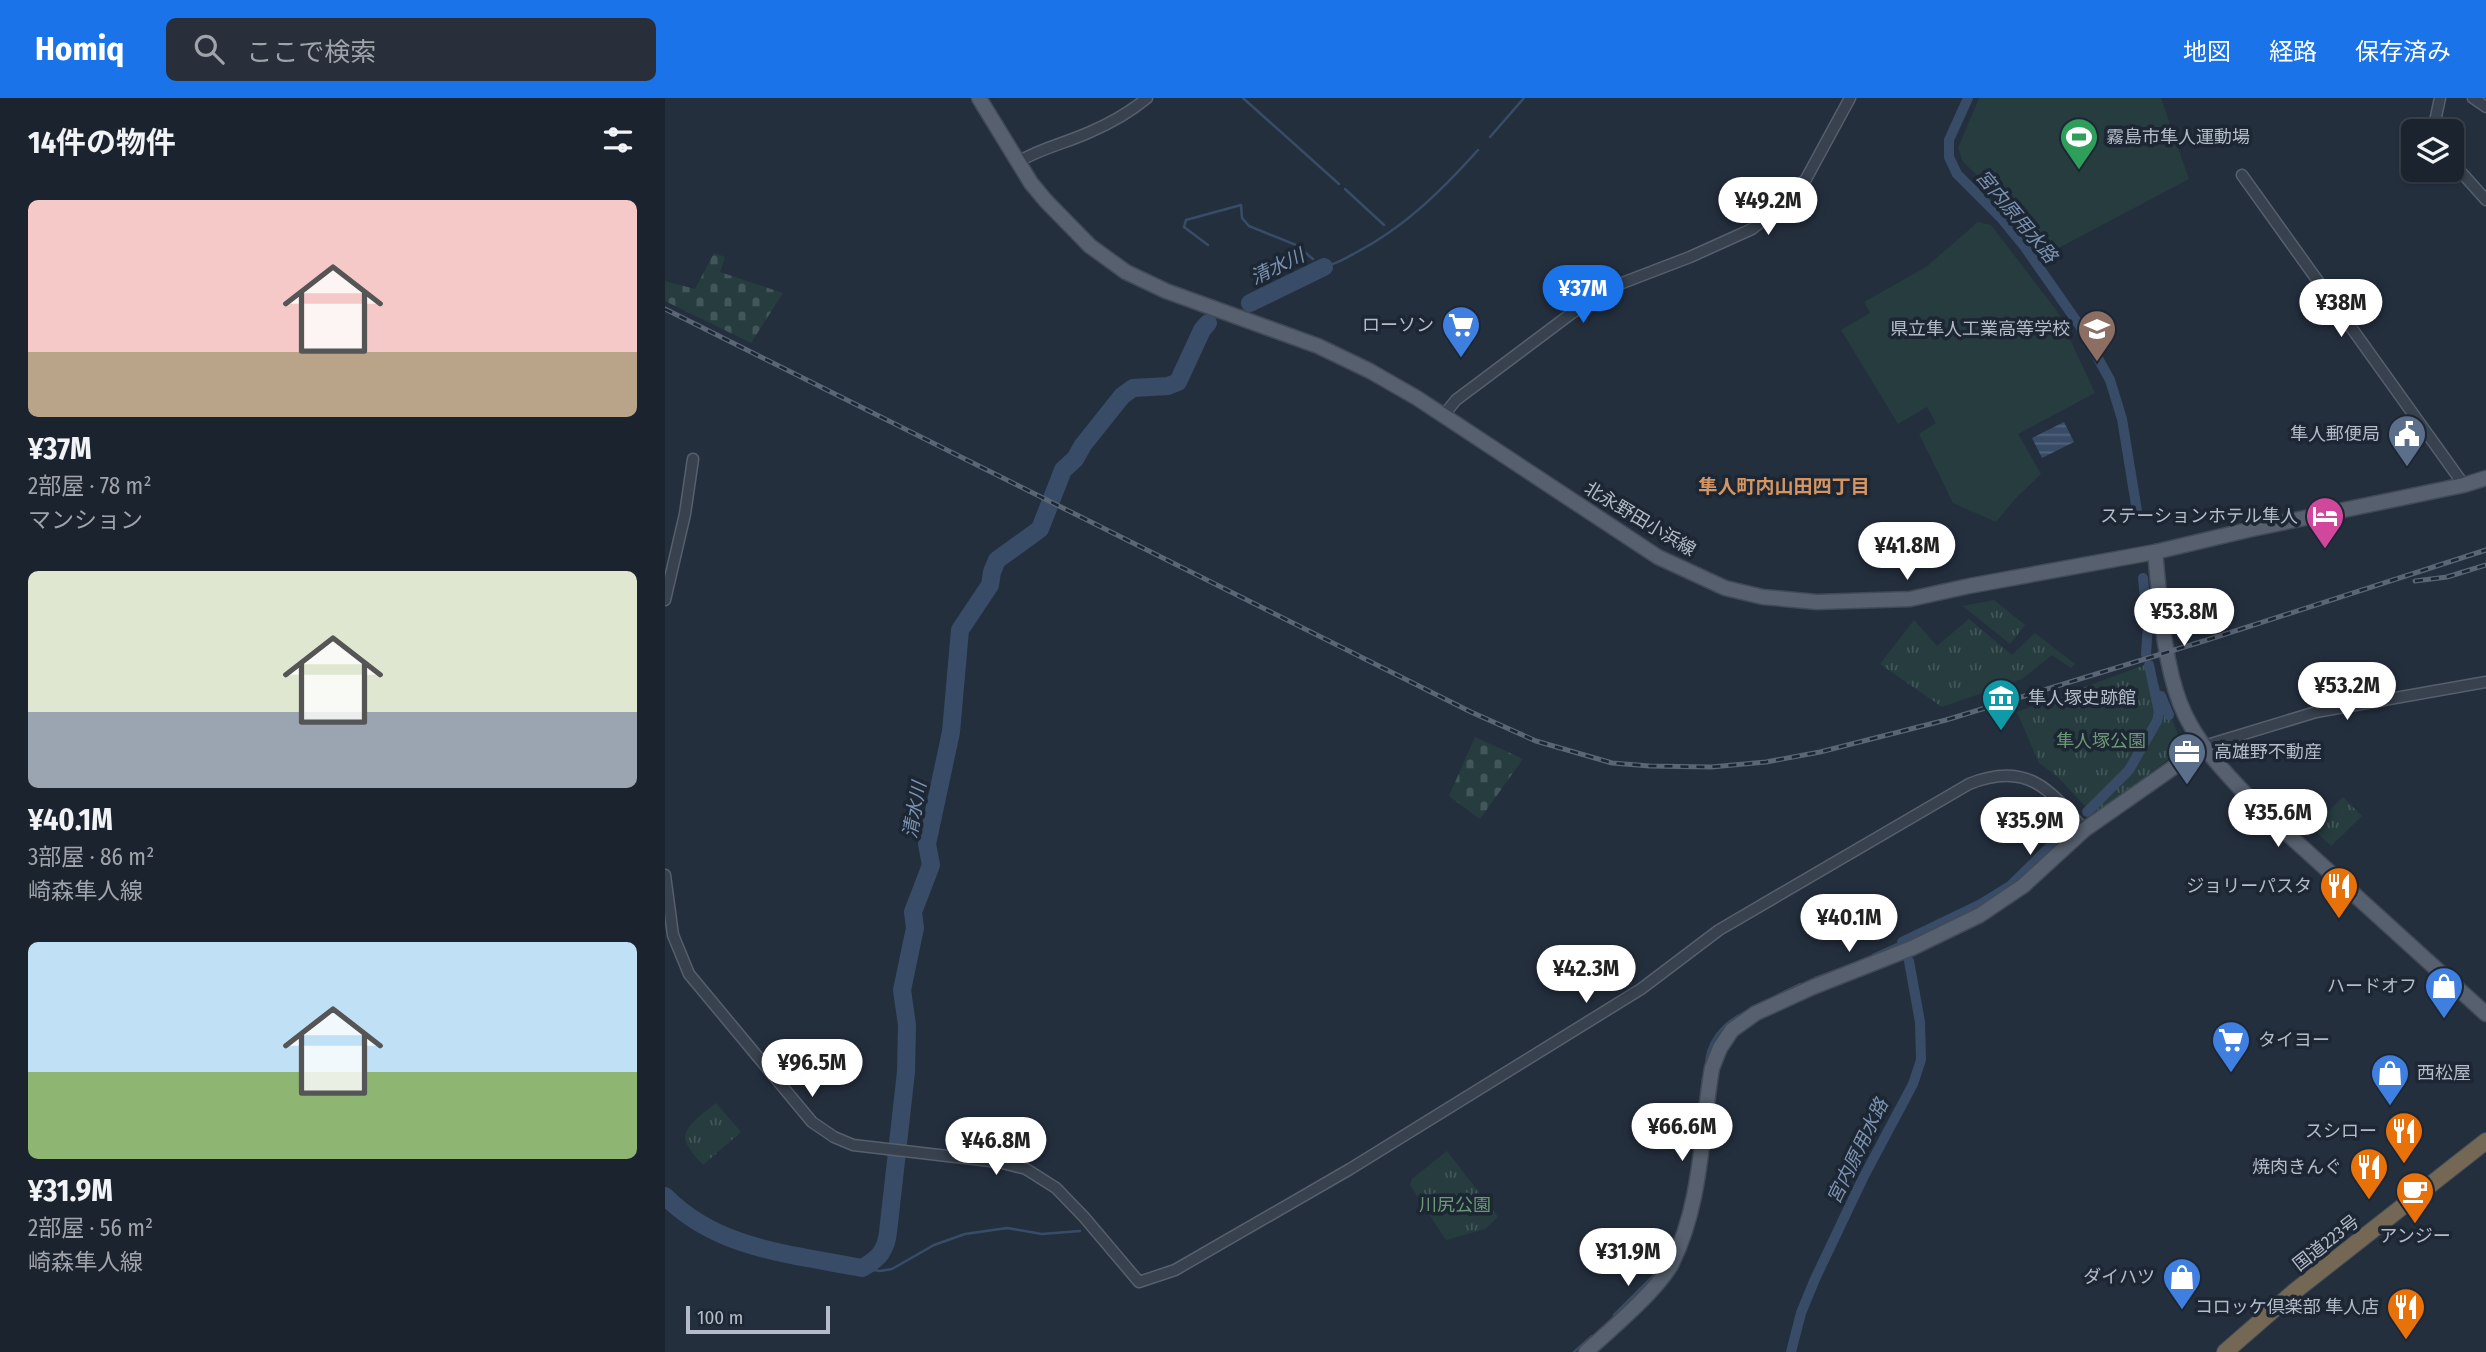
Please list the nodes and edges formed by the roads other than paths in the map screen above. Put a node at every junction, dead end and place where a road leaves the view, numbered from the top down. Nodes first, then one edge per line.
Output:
1 (979, 98) edge
2 (1147, 98) edge
3 (1850, 98) edge
4 (2440, 98) edge
5 (2473, 98) edge
6 (2486, 107) edge
7 (2436, 119) edge
8 (1018, 162) junction
9 (2242, 175) dead end
10 (2464, 175) edge
11 (2486, 200) edge
12 (1443, 416) junction
13 (693, 459) dead end
14 (2486, 478) edge
15 (2464, 485) junction
16 (2155, 552) junction
17 (665, 600) edge
18 (2486, 682) edge
19 (2204, 746) junction
20 (2084, 830) junction
21 (665, 875) edge
22 (2486, 1014) edge
23 (2486, 1141) edge
24 (1586, 1352) edge
25 (2225, 1352) edge

1 - 8 main road, 北永野田小浜線
2 - 8 street
3 - 12 street
4 - 7 street
5 - 6 street
8 - 12 main road, 北永野田小浜線
9 - 15 street
10 - 11 street
12 - 16 main road, 北永野田小浜線
13 - 17 street
14 - 15 main road, 北永野田小浜線
15 - 16 main road, 北永野田小浜線
16 - 19 main road
18 - 19 street
19 - 20 main road
19 - 22 main road
20 - 21 street
20 - 24 main road
23 - 25 highway, 国道223号

